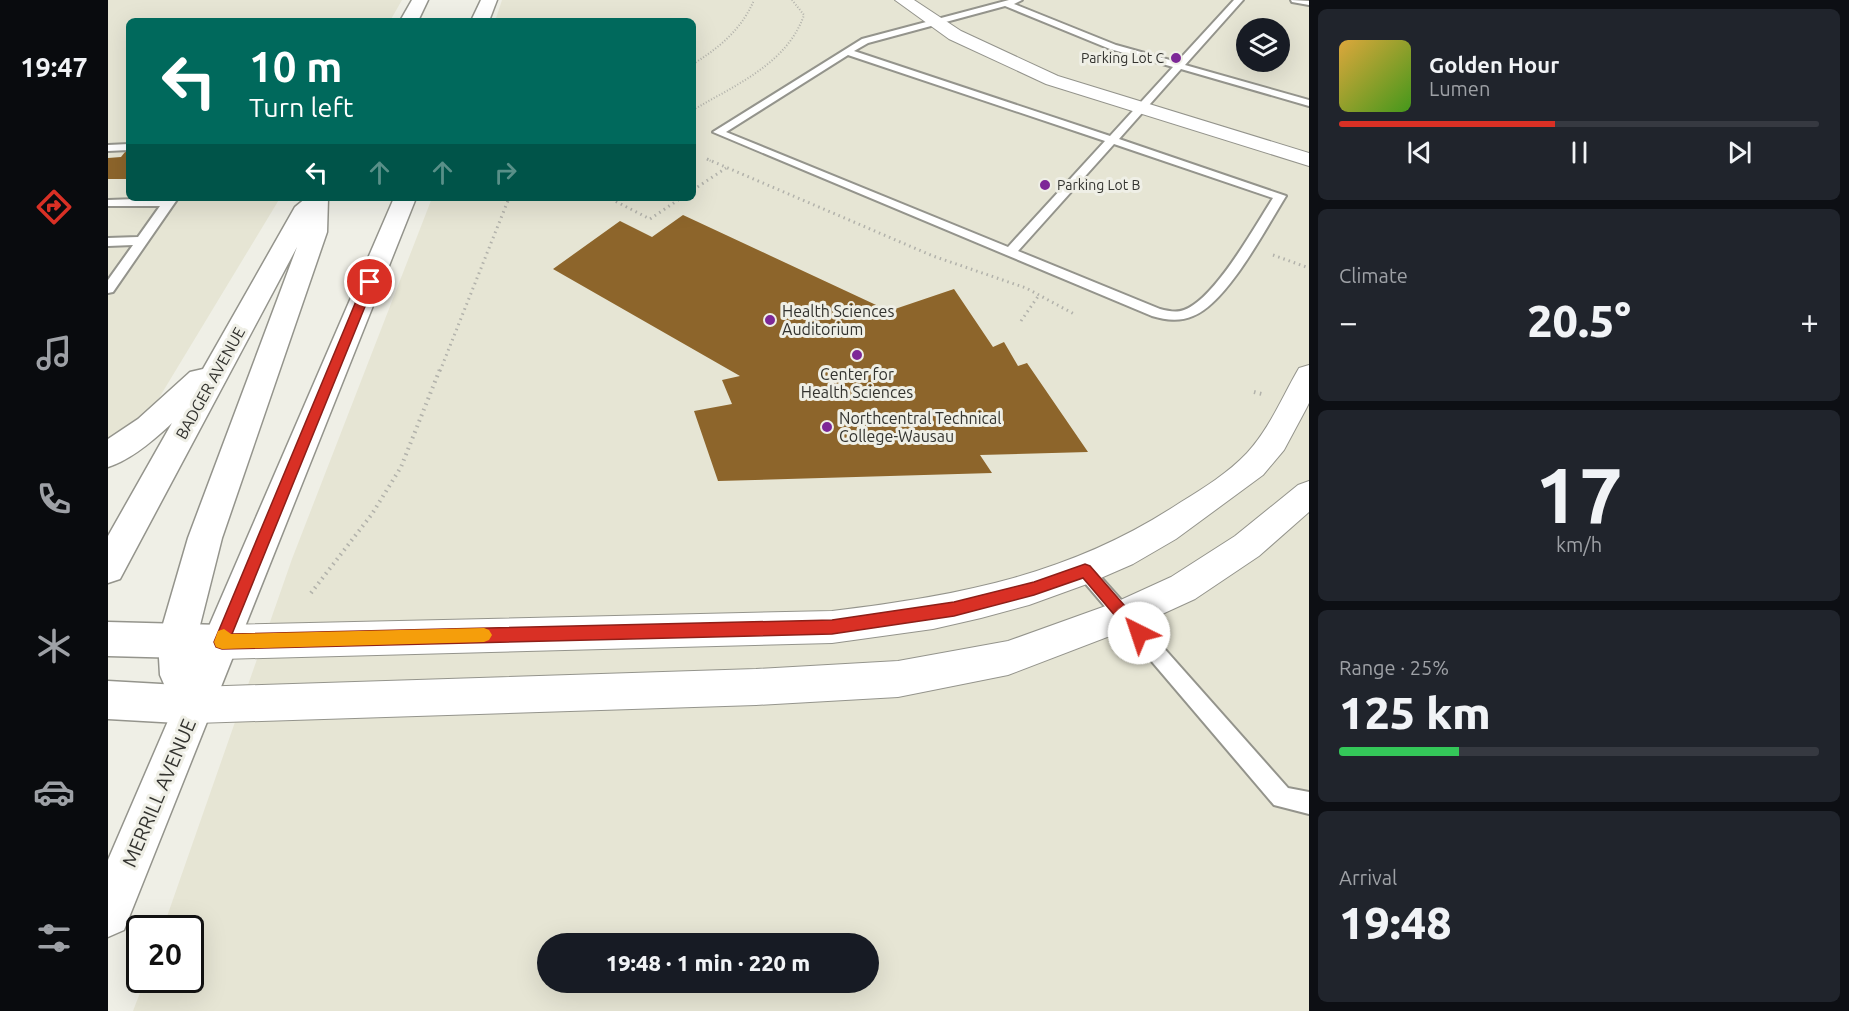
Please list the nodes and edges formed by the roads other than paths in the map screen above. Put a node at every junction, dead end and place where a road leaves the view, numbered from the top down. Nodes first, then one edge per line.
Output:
1 (420, 0) edge
2 (489, 0) edge
3 (903, 0) edge
4 (933, 0) edge
5 (1018, 0) edge
6 (1239, 0) edge
7 (1295, 0) edge
8 (1309, 3) edge
9 (1007, 4) junction
10 (959, 16) junction
11 (411, 18) edge
12 (481, 18) edge
13 (935, 21) junction
14 (847, 52) junction
15 (1180, 66) junction
16 (1148, 102) junction
17 (1309, 103) edge
18 (1113, 140) junction
19 (1309, 142) edge
20 (126, 147) edge
21 (108, 148) edge
22 (1309, 160) edge
23 (150, 201) edge
24 (170, 201) edge
25 (311, 201) edge
26 (317, 201) edge
27 (404, 201) edge
28 (108, 203) edge
29 (143, 241) junction
30 (108, 242) edge
31 (1010, 252) junction
32 (108, 289) edge
33 (227, 352) junction
34 (1309, 375) edge
35 (108, 455) edge
36 (1309, 495) edge
37 (108, 568) edge
38 (1085, 571) junction
39 (1124, 615) junction
40 (108, 639) edge
41 (177, 641) junction
42 (222, 642) junction
43 (108, 700) edge
44 (196, 705) junction
45 (1309, 803) edge
46 (108, 914) edge

1 - 11 main road
2 - 12 main road
3 - 13 street
4 - 10 street
5 - 9 lane
6 - 15 lane
7 - 8 lane
9 - 10 lane
9 - 15 lane
10 - 13 lane
10 - 16 street
13 - 14 lane
13 - 16 street
14 - 18 lane
14 - 31 lane
15 - 16 lane
15 - 17 lane
16 - 18 lane
16 - 19 street
16 - 22 street
18 - 31 lane
18 - 31 lane
20 - 21 lane
23 - 28 lane
24 - 29 lane
25 - 33 main road, BADGER AVENUE
26 - 41 main road
27 - 42 main road
29 - 30 lane
29 - 32 lane
33 - 35 main road
33 - 37 main road, BADGER AVENUE
34 - 38 street
36 - 39 street
38 - 39 lane
38 - 42 street
39 - 44 street
39 - 45 lane
40 - 41 main road
41 - 42 main road
41 - 44 main road
42 - 44 main road, MERRILL AVENUE
43 - 44 main road, MERRILL AVENUE
44 - 46 main road, MERRILL AVENUE

